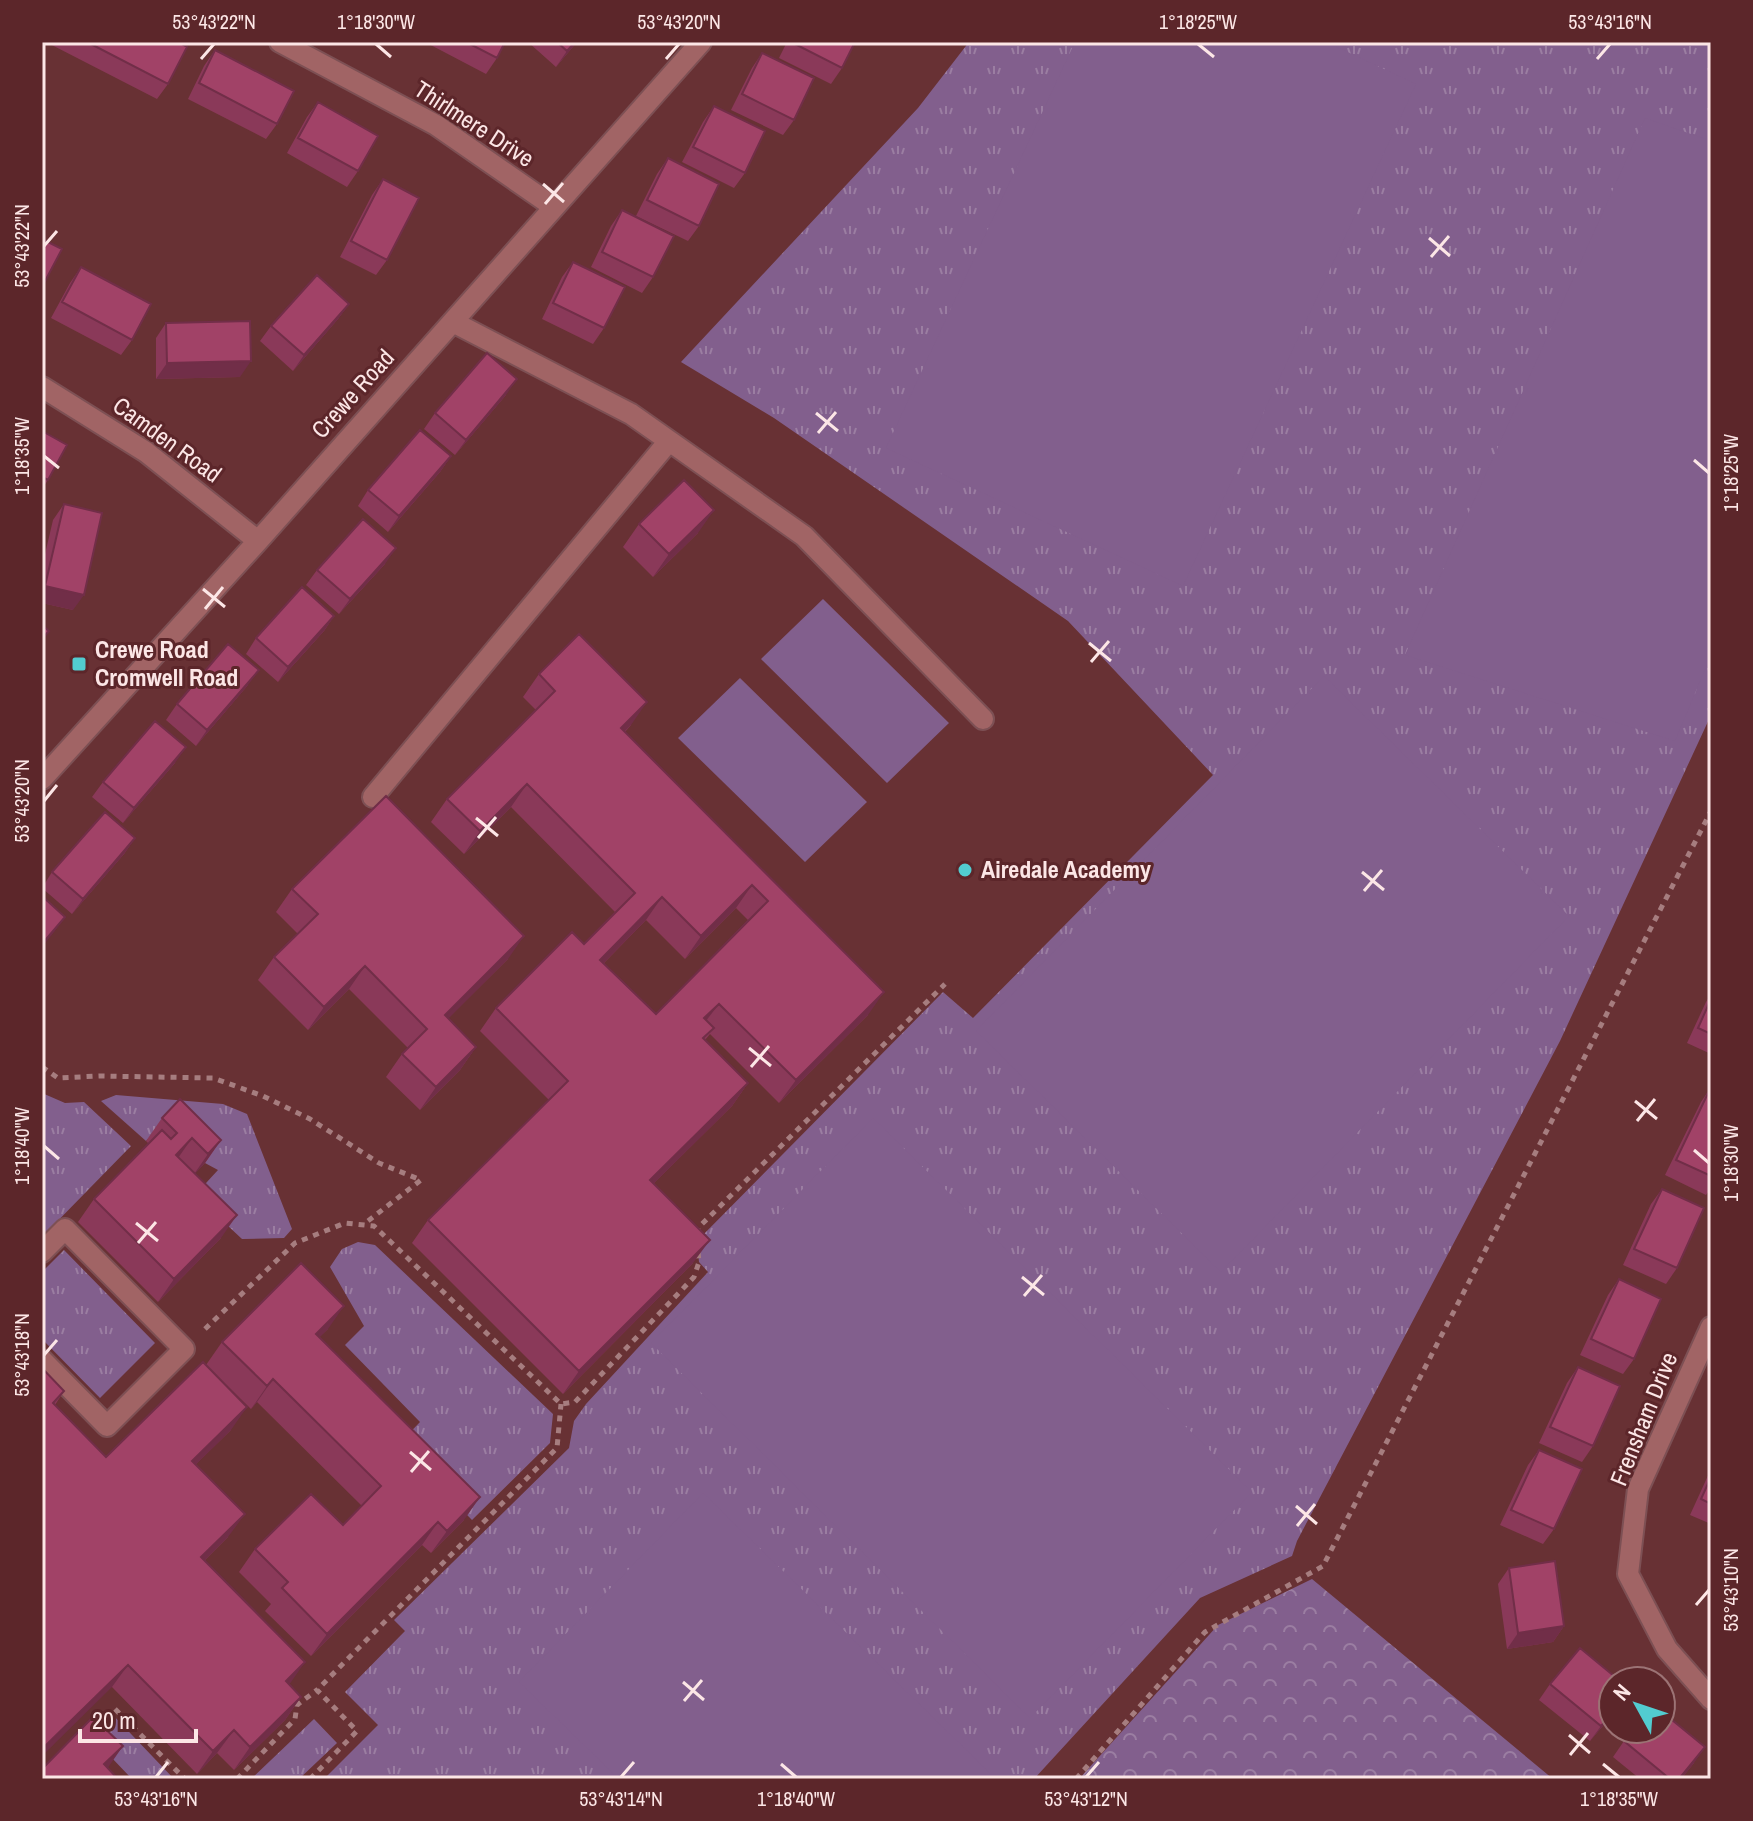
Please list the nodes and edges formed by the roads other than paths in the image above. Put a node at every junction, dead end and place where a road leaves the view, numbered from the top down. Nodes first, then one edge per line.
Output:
1 (280, 42) edge
2 (701, 42) edge
3 (554, 207) junction
4 (453, 322) junction
5 (42, 387) edge
6 (669, 441) junction
7 (258, 541) junction
8 (983, 719) dead end
9 (42, 779) edge
10 (373, 797) dead end
11 (42, 1252) edge
12 (1711, 1327) edge
13 (42, 1360) edge
14 (1711, 1699) edge

1 - 3 street, Thirlmere Drive
2 - 3 street, Crewe Road
3 - 4 street, Crewe Road
4 - 6 street
4 - 7 street, Crewe Road
5 - 7 street, Camden Road
6 - 8 street
6 - 10 street
7 - 9 street, Crewe Road
11 - 13 street
12 - 14 street, Frensham Drive

